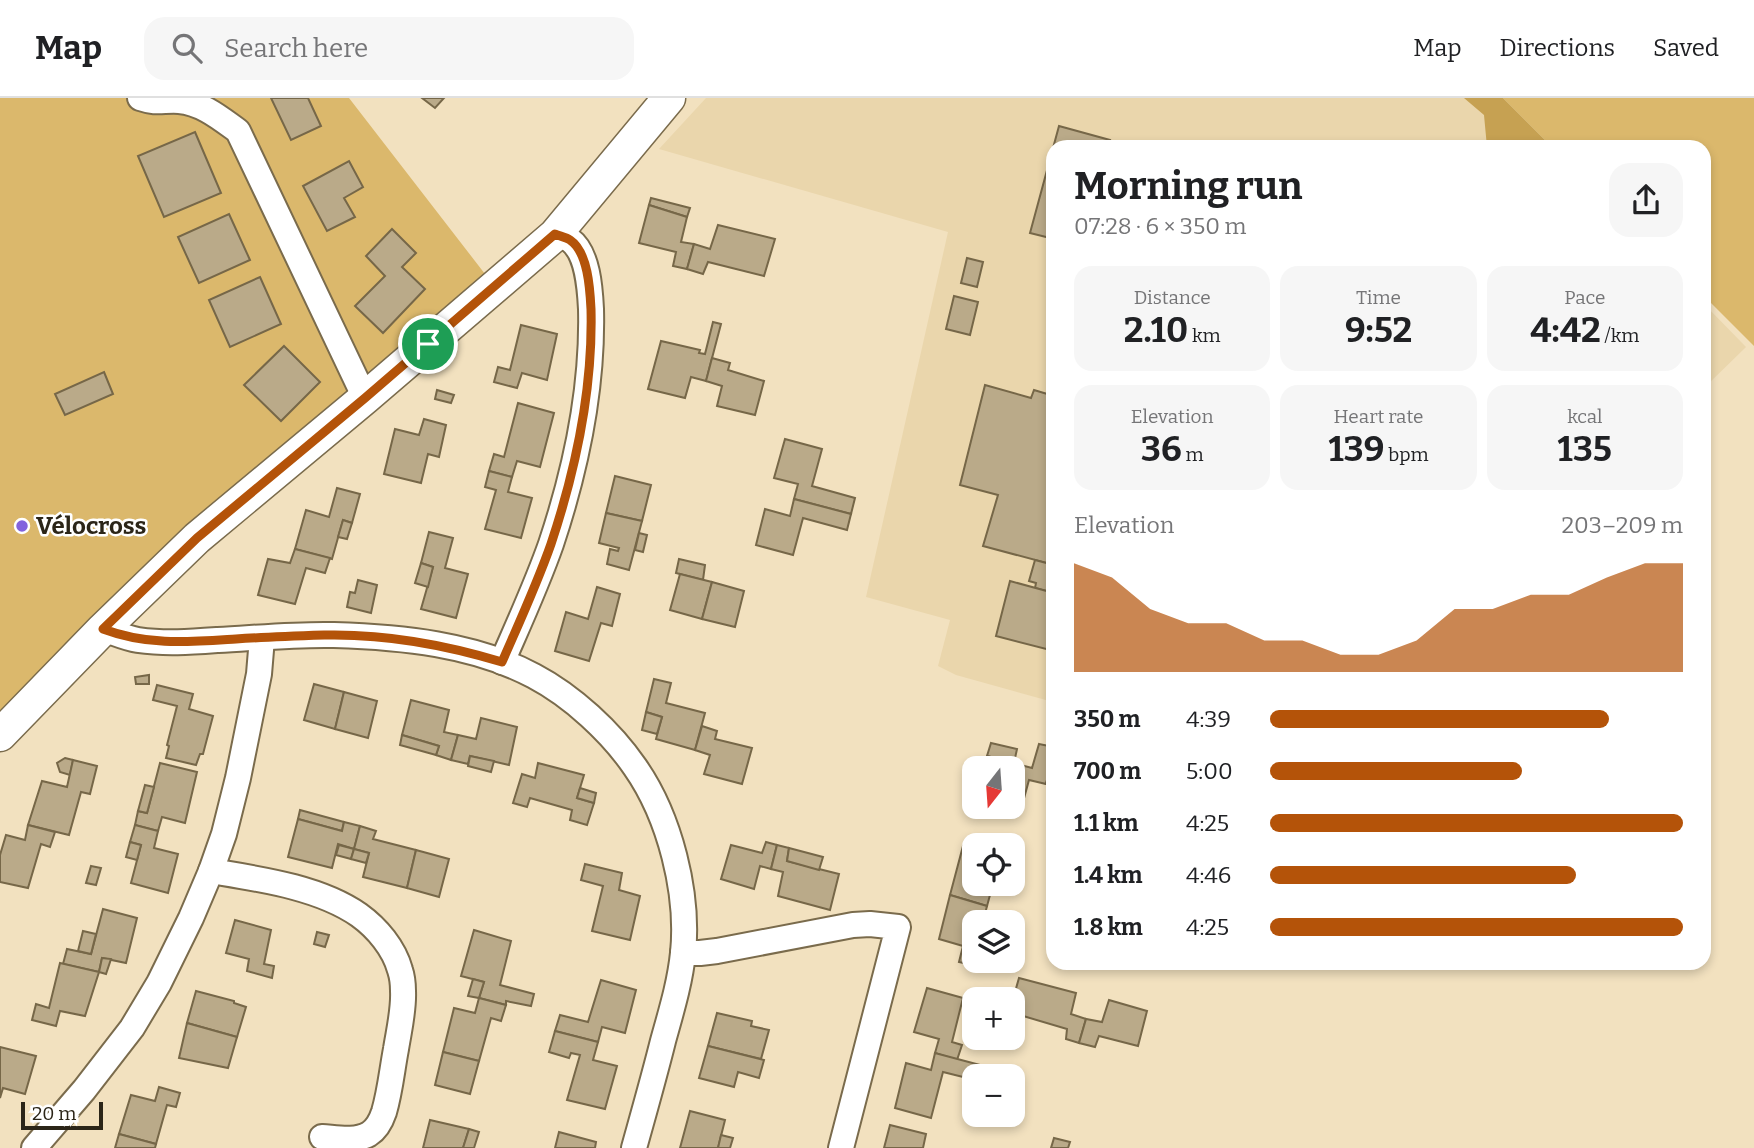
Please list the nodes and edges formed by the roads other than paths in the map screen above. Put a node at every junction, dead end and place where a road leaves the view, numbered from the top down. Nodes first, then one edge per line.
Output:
1 (140, 98) edge
2 (669, 98) edge
3 (555, 234) junction
4 (365, 398) junction
5 (103, 629) junction
6 (262, 638) junction
7 (502, 662) junction
8 (0, 735) edge
9 (211, 871) junction
10 (683, 953) junction
11 (322, 1137) dead end
12 (34, 1148) edge
13 (634, 1148) edge
14 (841, 1148) edge

1 - 4 street
2 - 3 street
3 - 4 street
3 - 7 street
4 - 5 street
5 - 6 street
5 - 8 street
6 - 7 street
6 - 9 street
7 - 10 street
9 - 11 street
9 - 12 street
10 - 13 street
10 - 14 street

